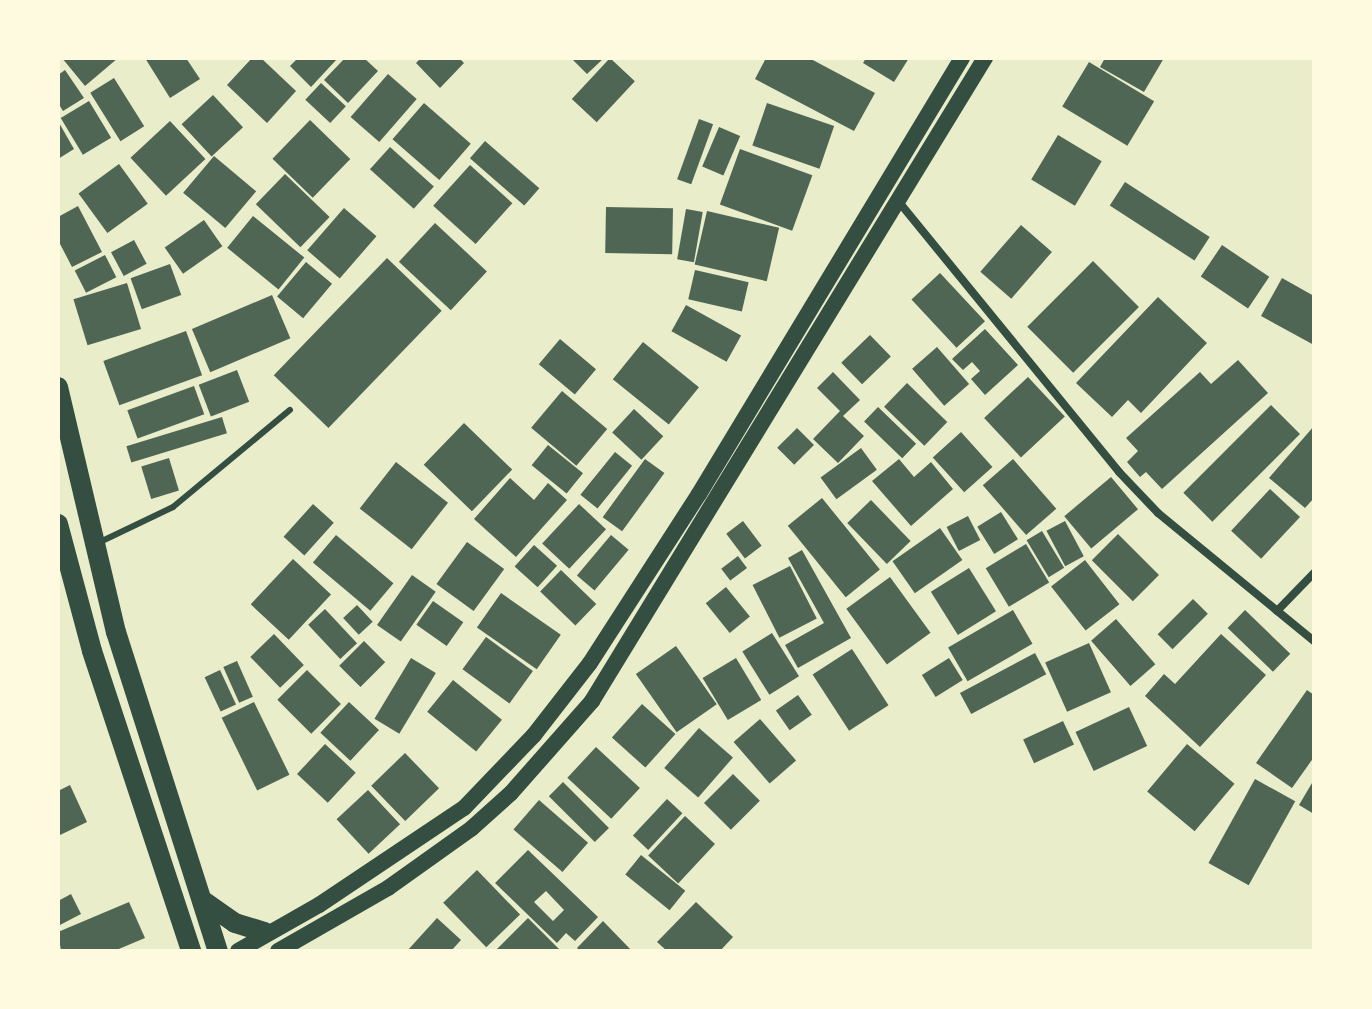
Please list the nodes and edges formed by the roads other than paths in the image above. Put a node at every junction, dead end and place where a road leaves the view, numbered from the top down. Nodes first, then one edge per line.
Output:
1 (962, 58) edge
2 (985, 58) edge
3 (899, 202) junction
4 (58, 387) edge
5 (61, 409) edge
6 (290, 410) dead end
7 (58, 524) edge
8 (94, 546) junction
9 (1314, 573) edge
10 (1277, 611) junction
11 (1314, 641) edge
12 (202, 900) junction
13 (265, 932) junction
14 (191, 951) edge
15 (218, 951) edge
16 (238, 951) edge
17 (278, 951) edge

1 - 13 main road
2 - 3 main road
3 - 10 street
3 - 17 main road
4 - 5 main road
5 - 8 main road
6 - 8 lane
7 - 14 main road
8 - 12 main road
9 - 10 street
10 - 11 street
12 - 13 main road
12 - 15 main road
13 - 16 main road

